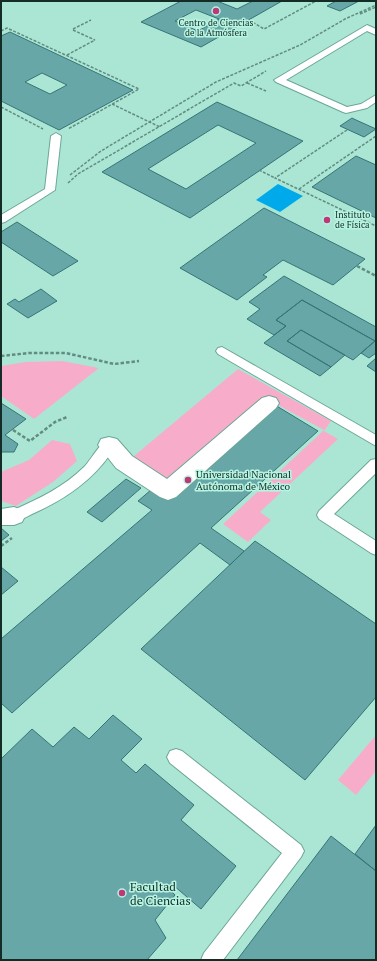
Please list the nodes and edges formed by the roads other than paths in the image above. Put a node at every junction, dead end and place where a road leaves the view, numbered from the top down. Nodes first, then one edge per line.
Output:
1 (376, 32) edge
2 (376, 98) edge
3 (56, 136) dead end
4 (1, 220) edge
5 (222, 351) dead end
6 (269, 403) dead end
7 (376, 441) edge
8 (109, 445) joint
9 (376, 464) edge
10 (8, 516) dead end
11 (376, 549) edge
12 (176, 757) dead end
13 (211, 960) edge

1 - 2 lane
3 - 4 lane
5 - 7 lane
6 - 8 street
8 - 10 lane
9 - 11 lane
12 - 13 lane

